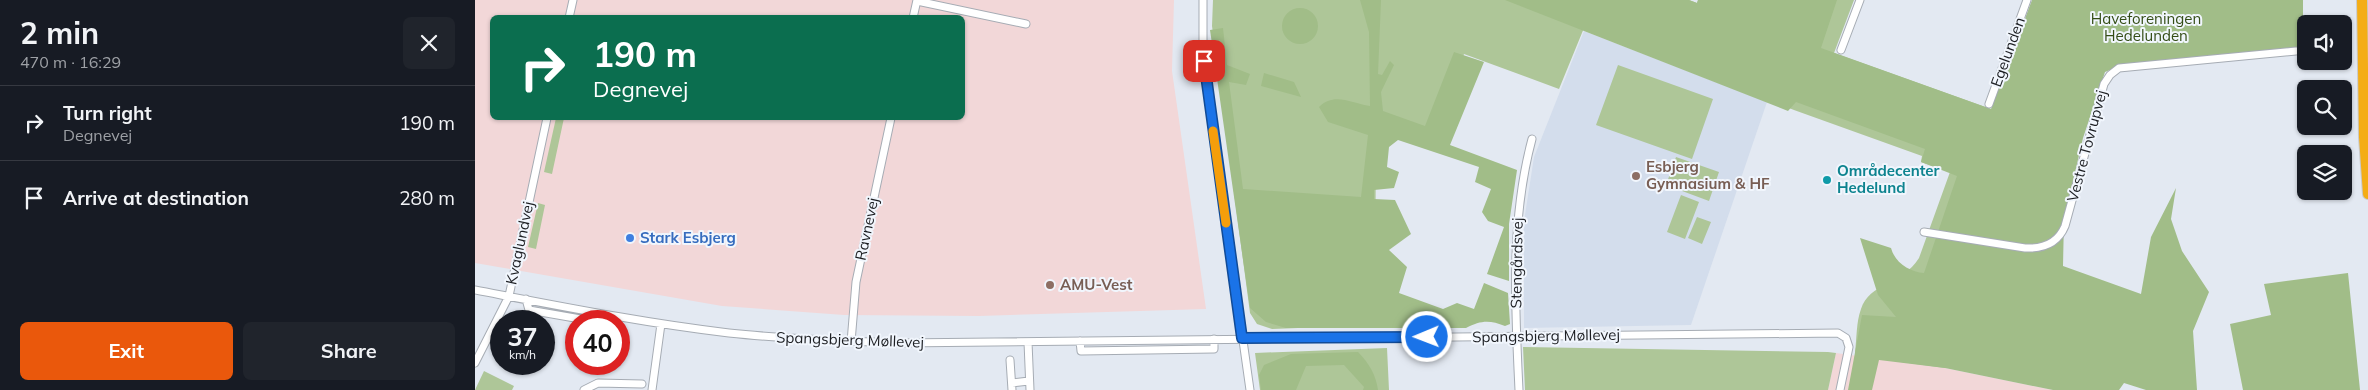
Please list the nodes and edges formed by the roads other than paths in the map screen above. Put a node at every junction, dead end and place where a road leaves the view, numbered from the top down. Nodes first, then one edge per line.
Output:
1 (573, 0) edge
2 (917, 0) edge
3 (1203, 0) edge
4 (1859, 0) edge
5 (2027, 0) edge
6 (2362, 0) edge
7 (570, 15) edge
8 (914, 15) edge
9 (1026, 24) dead end
10 (1841, 50) dead end
11 (2296, 51) dead end
12 (1989, 104) dead end
13 (547, 120) edge
14 (891, 120) edge
15 (1532, 138) dead end
16 (2368, 194) edge
17 (1924, 232) dead end
18 (475, 290) edge
19 (509, 296) junction
20 (526, 299) junction
21 (578, 310) edge
22 (565, 316) edge
23 (630, 320) edge
24 (661, 324) junction
25 (1517, 336) junction
26 (1242, 338) junction
27 (851, 342) junction
28 (1028, 342) junction
29 (1010, 360) dead end
30 (475, 363) edge
31 (1029, 381) junction
32 (642, 384) dead end
33 (1012, 386) edge
34 (584, 390) edge
35 (652, 390) edge
36 (1030, 390) edge
37 (1250, 390) edge
38 (1519, 390) edge
39 (1840, 390) edge

1 - 7 street
2 - 8 street
2 - 9 street
3 - 26 street
4 - 10 street
5 - 12 street, Egelunden
6 - 16 highway
11 - 17 street, Vestre Tovrupvej
13 - 19 street, Kvaglundvej
14 - 27 street, Ravnevej
15 - 25 street, Stengårdsvej
18 - 19 street, Spangsbjerg Møllevej
19 - 20 street, Spangsbjerg Møllevej
19 - 30 street, Kvaglundvej
20 - 21 street, Spangsbjerg Møllevej
20 - 22 street, Spangsbjerg Møllevej
23 - 24 street, Spangsbjerg Møllevej
24 - 27 street, Spangsbjerg Møllevej
24 - 35 street
25 - 26 street, Spangsbjerg Møllevej
25 - 38 street, Stengårdsvej
25 - 39 street, Spangsbjerg Møllevej
26 - 28 street, Spangsbjerg Møllevej
26 - 37 street
27 - 28 street, Spangsbjerg Møllevej
28 - 31 street
29 - 33 street
31 - 33 street
31 - 36 street
32 - 34 street

